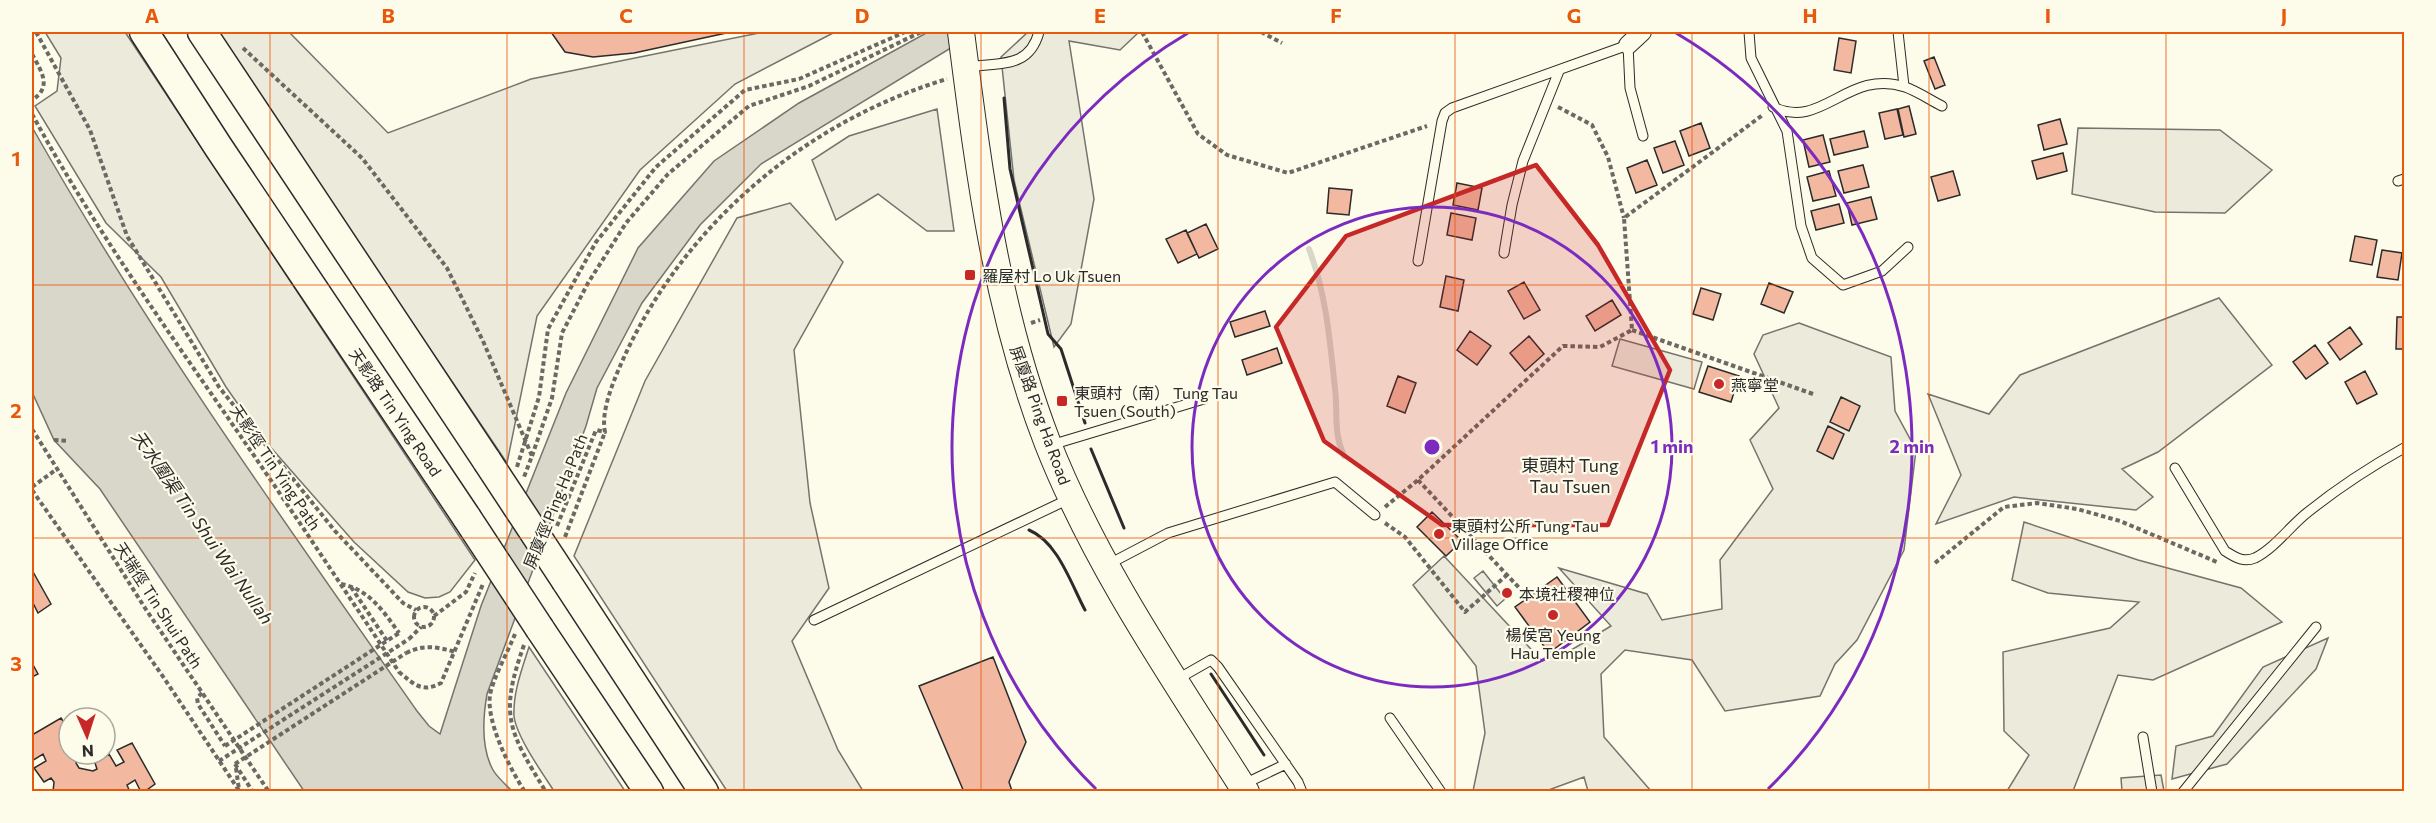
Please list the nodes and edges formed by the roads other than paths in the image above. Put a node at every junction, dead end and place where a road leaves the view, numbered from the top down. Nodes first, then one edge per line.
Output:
1 (144, 32) edge
2 (202, 32) edge
3 (1039, 32) edge
4 (1642, 32) edge
5 (1749, 32) edge
6 (1898, 32) edge
7 (1628, 45) junction
8 (959, 56) edge
9 (1559, 70) junction
10 (1904, 86) junction
11 (1942, 106) dead end
12 (1773, 107) junction
13 (1643, 136) dead end
14 (1908, 247) dead end
15 (1504, 253) dead end
16 (1418, 261) dead end
17 (1204, 399) dead end
18 (1049, 445) junction
19 (2404, 448) edge
20 (2175, 468) dead end
21 (1071, 498) junction
22 (1375, 515) road end
23 (1107, 566) junction
24 (814, 620) dead end
25 (2316, 627) dead end
26 (1176, 680) junction
27 (1390, 718) dead end
28 (2143, 738) dead end
29 (1286, 764) junction
30 (1244, 788) edge
31 (649, 792) edge
32 (704, 792) edge
33 (1302, 792) edge
34 (1441, 792) edge
35 (2152, 792) edge
36 (2182, 792) edge

1 - 31 main road, 天影路 Tin Ying Road, bridge
2 - 32 main road, bridge
3 - 8 lane
4 - 7 street
5 - 12 lane
6 - 10 lane
7 - 9 lane
7 - 13 lane
8 - 18 street, 屏廈路 Ping Ha Road
9 - 15 lane
9 - 16 lane
10 - 11 lane
10 - 12 lane
12 - 14 lane
17 - 18 lane
18 - 21 street, 屏廈路 Ping Ha Road
19 - 20 lane
21 - 23 street, 屏廈路 Ping Ha Road
21 - 24 lane
22 - 23 lane
23 - 26 street, 屏廈路 Ping Ha Road
25 - 36 lane
26 - 29 lane
26 - 30 street, 屏廈路 Ping Ha Road
27 - 34 lane
28 - 35 lane
29 - 30 lane
29 - 33 lane

